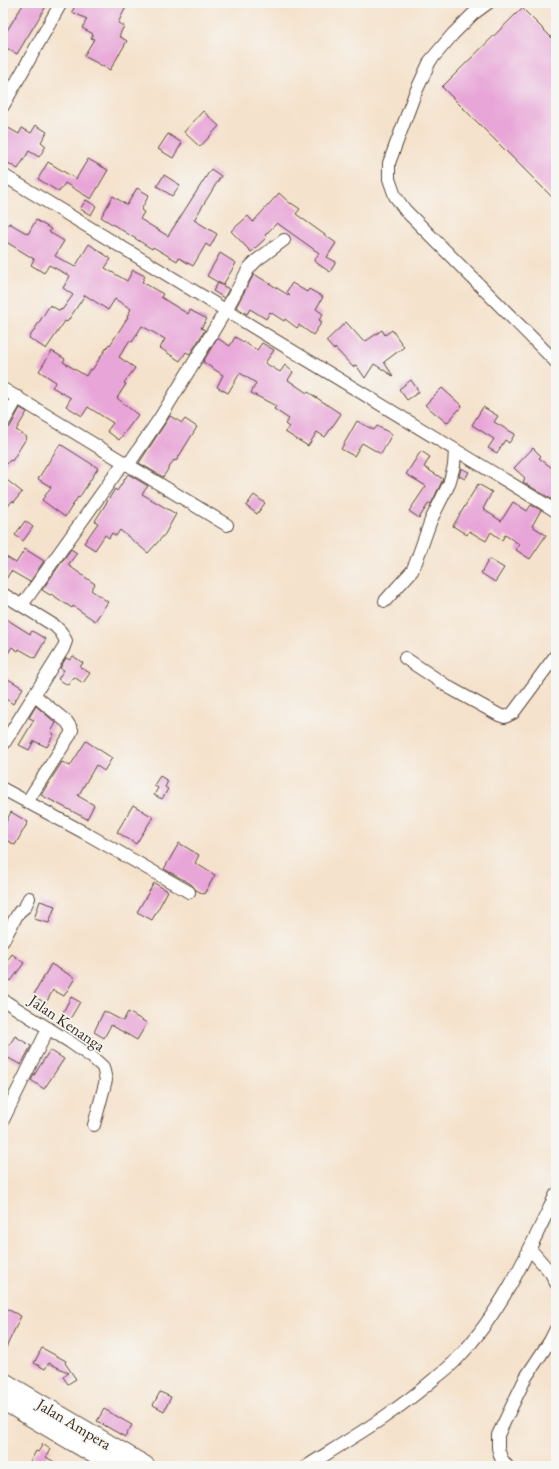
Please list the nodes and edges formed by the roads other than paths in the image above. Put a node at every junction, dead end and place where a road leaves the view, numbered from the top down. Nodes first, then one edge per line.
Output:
1 (61, 3) edge
2 (488, 3) edge
3 (3, 106) edge
4 (3, 175) edge
5 (284, 240) dead end
6 (226, 310) junction
7 (556, 362) edge
8 (3, 389) edge
9 (18, 397) junction
10 (3, 423) edge
11 (455, 450) junction
12 (126, 463) junction
13 (556, 511) edge
14 (227, 525) dead end
15 (3, 594) edge
16 (385, 601) dead end
17 (22, 605) junction
18 (556, 655) edge
19 (405, 658) dead end
20 (34, 696) junction
21 (3, 745) edge
22 (3, 789) edge
23 (28, 802) junction
24 (189, 892) dead end
25 (29, 898) dead end
26 (3, 941) edge
27 (3, 1000) edge
28 (48, 1029) junction
29 (3, 1120) edge
30 (94, 1125) dead end
31 (556, 1194) edge
32 (530, 1249) junction
33 (556, 1283) edge
34 (556, 1328) edge
35 (3, 1382) edge
36 (3, 1400) edge
37 (116, 1466) edge
38 (145, 1466) edge
39 (307, 1466) edge
40 (507, 1466) edge

1 - 3 street
2 - 7 street
4 - 6 street
5 - 6 street
6 - 11 street
6 - 12 street
8 - 9 street
9 - 10 street
9 - 12 street
11 - 13 street
11 - 16 street
12 - 14 street
12 - 17 street
15 - 17 street
17 - 20 street
18 - 19 street
20 - 21 street
20 - 23 street
22 - 23 street
23 - 24 street
25 - 26 street
27 - 28 street, Jalan Kenanga
28 - 29 street
28 - 30 street, Jalan Kenanga
31 - 32 street
32 - 33 street
32 - 39 street
34 - 40 street
35 - 38 main road, Jalan Ampera
36 - 37 main road, Jalan Ampera

